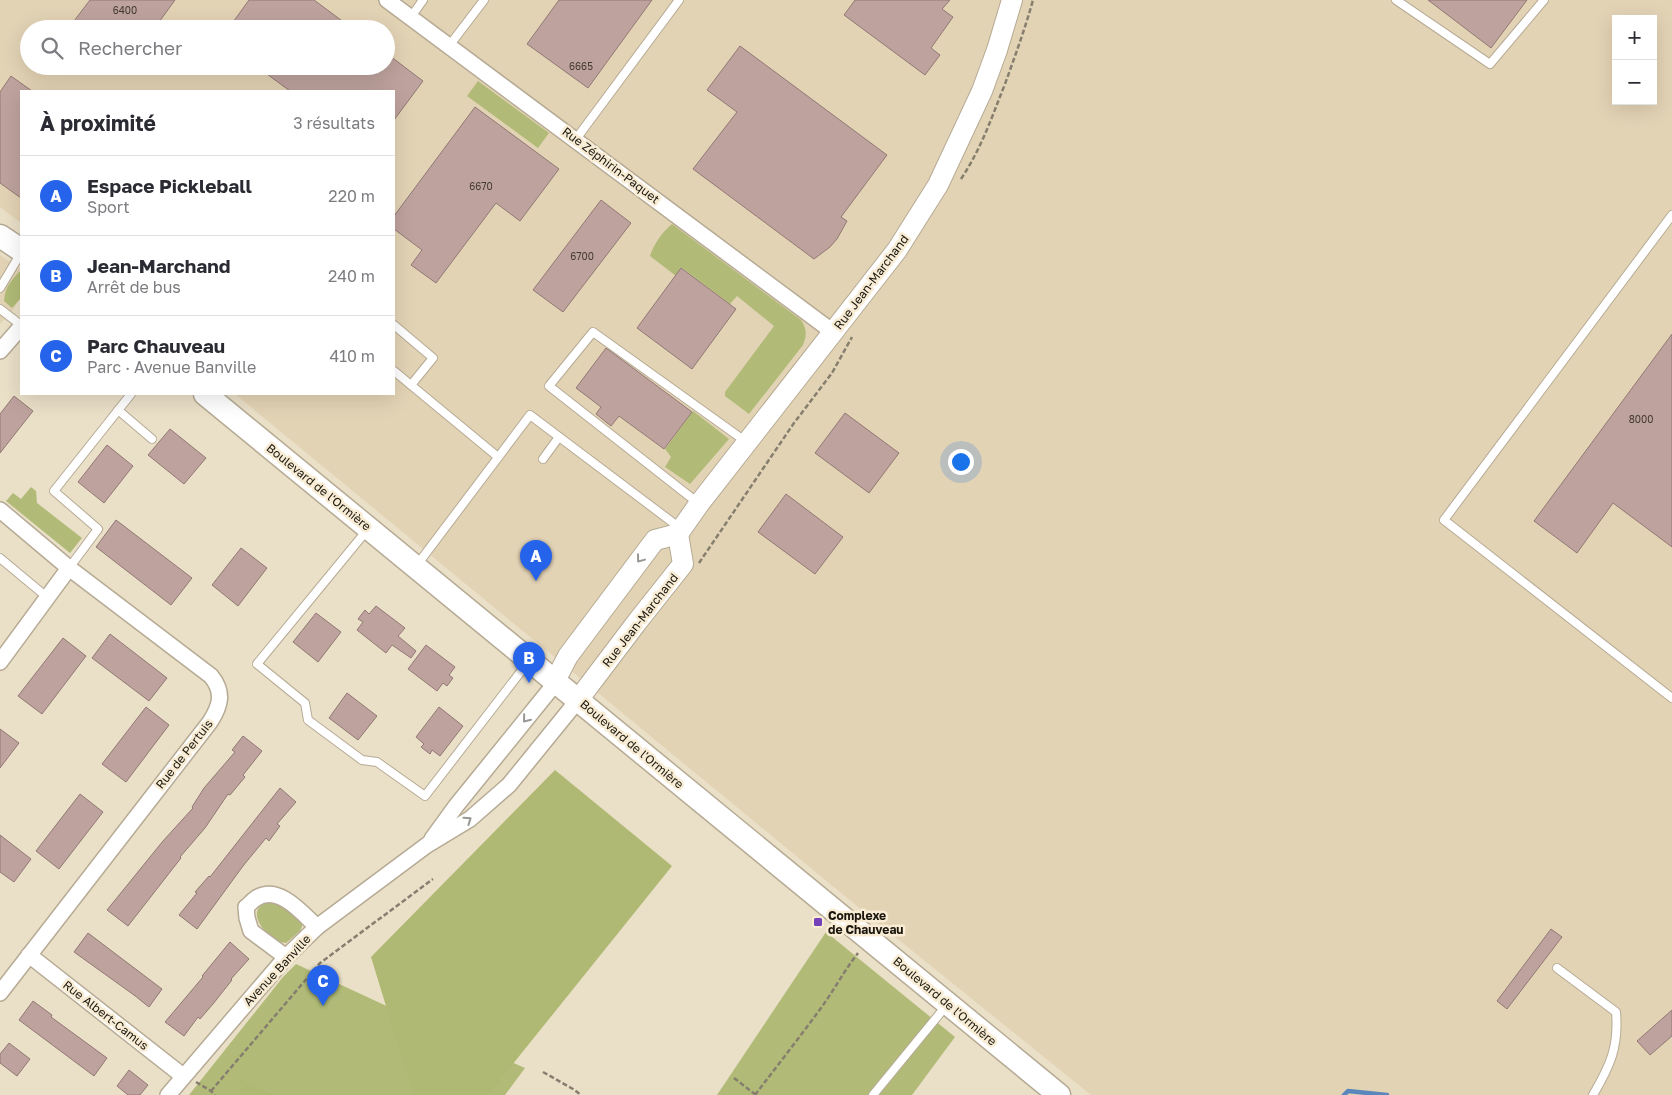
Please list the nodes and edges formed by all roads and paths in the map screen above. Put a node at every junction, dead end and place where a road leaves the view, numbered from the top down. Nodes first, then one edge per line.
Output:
1 (387, 0) edge
2 (423, 0) edge
3 (484, 0) edge
4 (679, 0) edge
5 (1012, 0) edge
6 (1396, 0) edge
7 (1544, 0) edge
8 (411, 17) junction
9 (449, 46) junction
10 (576, 139) junction
11 (1672, 215) edge
12 (0, 236) edge
13 (20, 251) edge
14 (20, 254) edge
15 (0, 288) edge
16 (0, 309) edge
17 (20, 325) edge
18 (395, 325) edge
19 (20, 327) edge
20 (834, 332) junction
21 (0, 351) edge
22 (395, 372) edge
23 (411, 386) junction
24 (131, 395) edge
25 (206, 395) edge
26 (118, 410) junction
27 (559, 437) junction
28 (152, 439) dead end
29 (747, 443) junction
30 (498, 457) junction
31 (543, 459) dead end
32 (700, 504) junction
33 (0, 510) edge
34 (369, 528) junction
35 (680, 531) junction
36 (0, 558) edge
37 (416, 566) junction
38 (69, 568) junction
39 (48, 598) junction
40 (530, 660) junction
41 (0, 662) edge
42 (555, 680) junction
43 (1672, 698) edge
44 (578, 700) junction
45 (427, 845) junction
46 (432, 879) dead end
47 (317, 927) junction
48 (859, 952) dead end
49 (29, 955) junction
50 (286, 957) junction
51 (1557, 968) dead end
52 (1, 988) edge
53 (948, 1004) junction
54 (542, 1072) dead end
55 (183, 1076) junction
56 (734, 1078) dead end
57 (168, 1095) edge
58 (215, 1095) edge
59 (581, 1095) edge
60 (756, 1095) edge
61 (872, 1095) edge
62 (1058, 1095) edge
63 (1593, 1095) edge

1 - 8 street, Rue Zéphirin-Paquet
2 - 8 lane
3 - 9 lane
4 - 10 lane
5 - 20 street, Rue Jean-Marchand
6 - 7 lane
8 - 9 street, Rue Zéphirin-Paquet
9 - 10 street, Rue Zéphirin-Paquet
10 - 20 street, Rue Zéphirin-Paquet
11 - 43 lane
12 - 13 main road
14 - 15 lane
16 - 17 lane
18 - 23 lane
19 - 21 street
20 - 29 street, Rue Jean-Marchand
22 - 23 lane
23 - 30 lane
24 - 26 lane
25 - 34 main road, Boulevard de l'Ormière
26 - 28 lane
26 - 38 lane
27 - 30 lane
27 - 31 lane
27 - 35 lane
29 - 32 street, Rue Jean-Marchand
29 - 32 lane
30 - 37 lane
32 - 35 street, Rue Jean-Marchand
33 - 38 street, Rue de Pertuis
34 - 37 main road, Boulevard de l'Ormière
34 - 40 lane
35 -> 42 street
35 - 44 street, Rue Jean-Marchand
36 - 39 lane
37 - 40 main road, Boulevard de l'Ormière
38 - 39 street
38 - 49 street, Rue de Pertuis
39 - 41 street
40 - 42 main road, Boulevard de l'Ormière
42 - 44 main road, Boulevard de l'Ormière
42 -> 45 street, Avenue Banville
45 -> 44 street, Avenue Banville
44 - 53 main road, Boulevard de l'Ormière
45 - 47 street, Avenue Banville
46 - 58 path
47 - 50 street, Avenue Banville
47 - 50 street
48 - 60 path
49 - 52 street, Rue de Pertuis
49 - 55 street, Rue Albert-Camus
50 - 55 street, Avenue Banville
51 - 63 lane
53 - 61 lane
53 - 62 main road, Boulevard de l'Ormière
54 - 59 path
55 - 57 street, Avenue Banville
56 - 60 path

